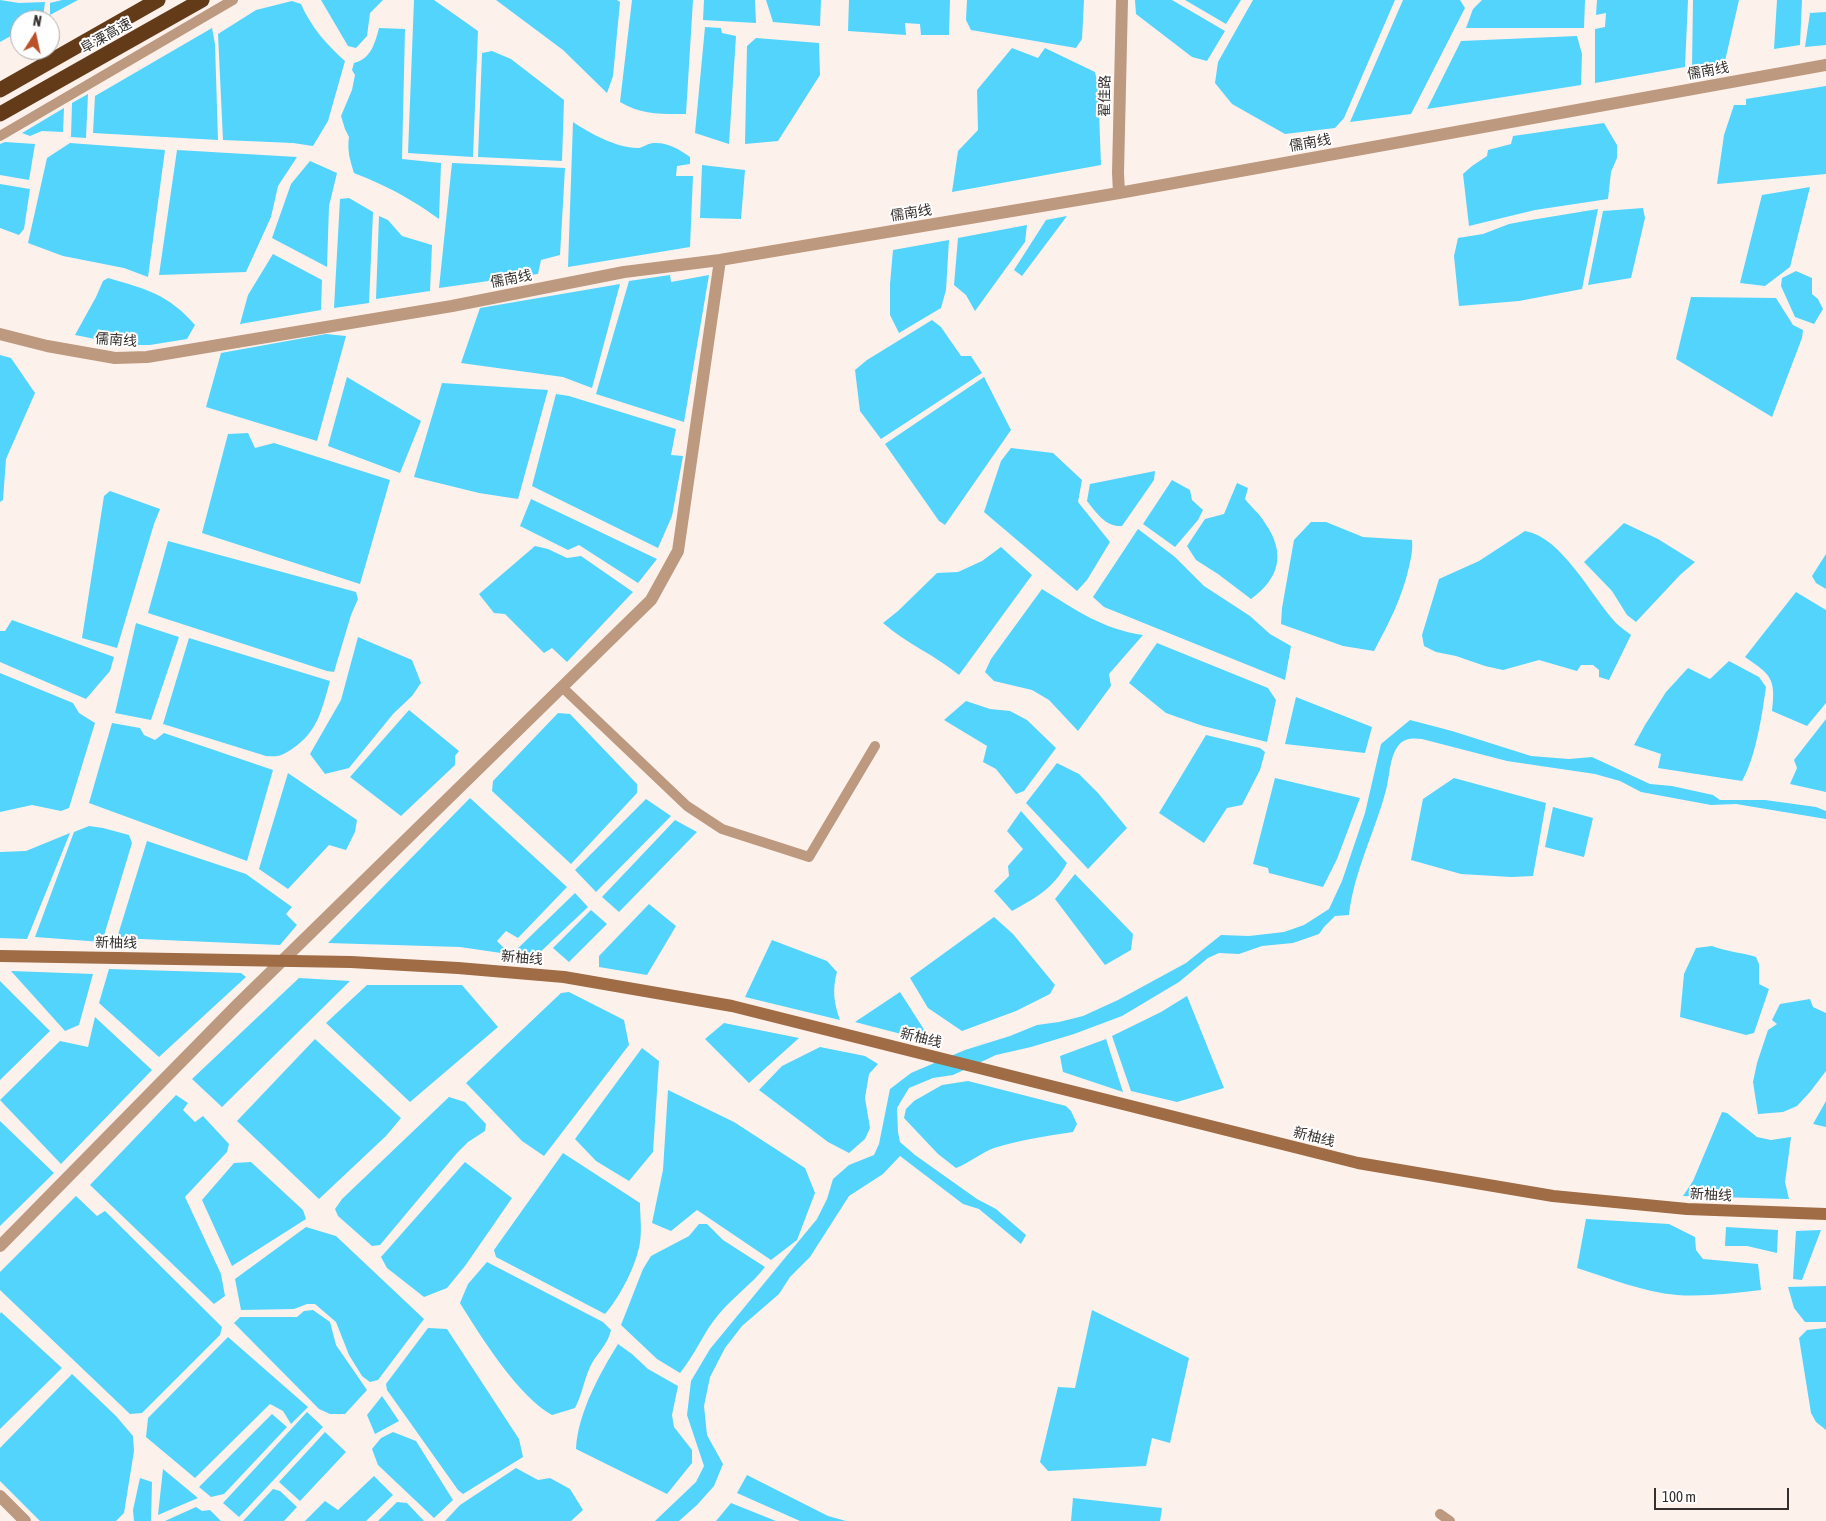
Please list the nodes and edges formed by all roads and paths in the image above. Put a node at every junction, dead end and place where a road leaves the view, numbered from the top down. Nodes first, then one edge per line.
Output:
1 (158, 0) edge
2 (202, 0) edge
3 (233, 0) edge
4 (1122, 0) edge
5 (1826, 65) edge
6 (0, 90) edge
7 (0, 114) edge
8 (0, 136) edge
9 (1119, 193) junction
10 (720, 260) junction
11 (0, 334) edge
12 (562, 687) junction
13 (875, 746) dead end
14 (0, 956) edge
15 (281, 961) junction
16 (1826, 1214) edge
17 (0, 1246) edge
18 (0, 1496) edge
19 (1440, 1514) dead end
20 (24, 1521) edge
21 (1450, 1521) edge

1 - 6 highway, 阜溧高速
2 - 7 highway, 阜溧高速
3 - 8 street
4 - 9 street, 翟佳路
5 - 9 street, 儒南线
9 - 10 street, 儒南线
10 - 11 street, 儒南线
10 - 12 street
12 - 13 street
12 - 15 street
14 - 15 main road, 新柚线
15 - 16 main road, 新柚线
15 - 17 street
18 - 20 street
19 - 21 street

